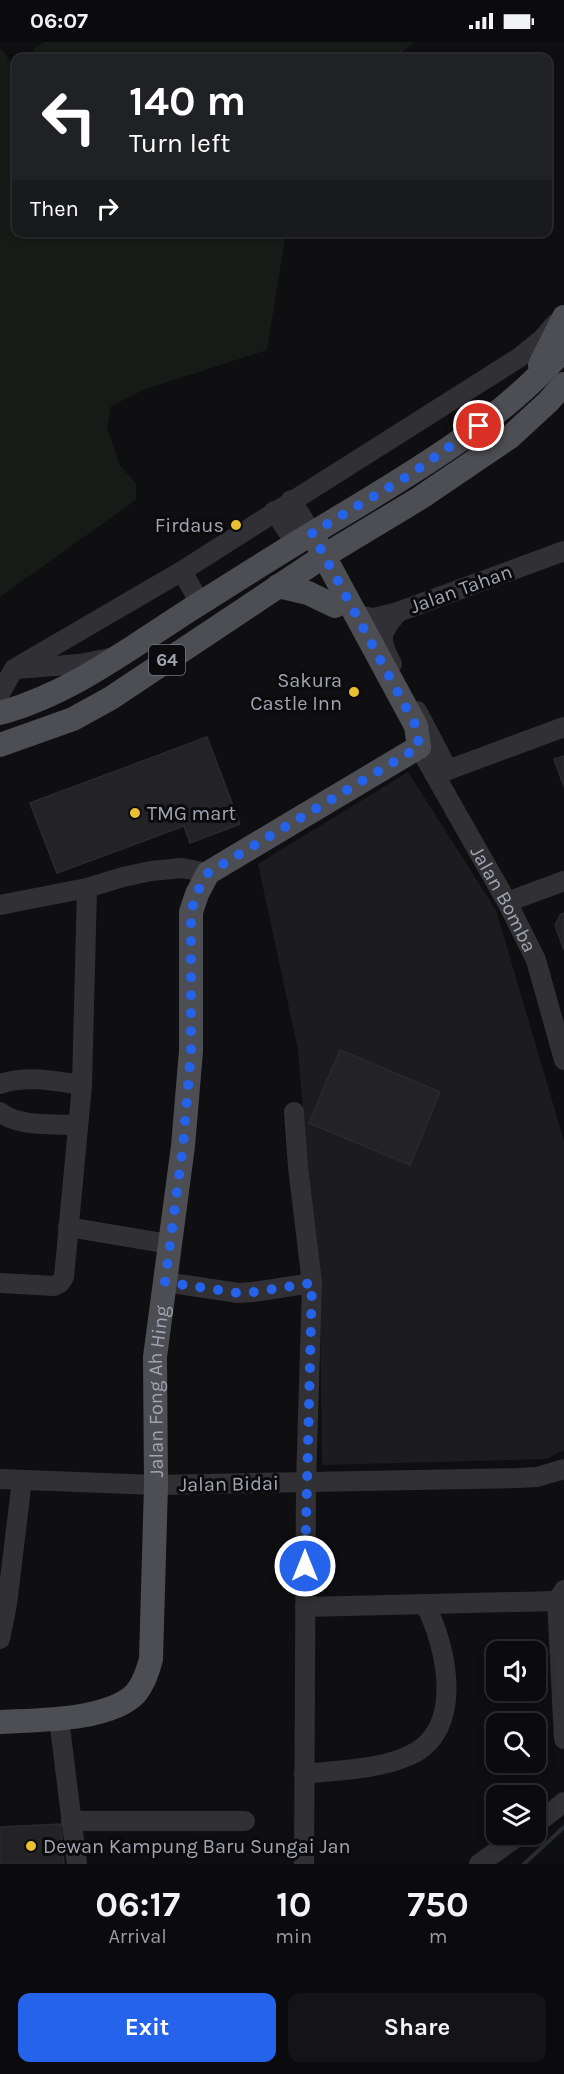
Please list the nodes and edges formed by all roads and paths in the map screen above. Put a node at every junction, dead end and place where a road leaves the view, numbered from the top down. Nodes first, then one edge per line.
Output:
1 (564, 315) edge
2 (564, 349) edge
3 (536, 379) junction
4 (564, 384) edge
5 (283, 506) junction
6 (361, 534) junction
7 (304, 538) junction
8 (564, 551) edge
9 (317, 561) junction
10 (182, 571) junction
11 (278, 586) junction
12 (200, 603) junction
13 (346, 606) junction
14 (398, 612) junction
15 (116, 657) junction
16 (7, 671) edge
17 (0, 693) edge
18 (0, 713) edge
19 (564, 727) edge
20 (0, 745) edge
21 (419, 747) junction
22 (441, 772) junction
23 (208, 873) junction
24 (564, 881) edge
25 (87, 888) junction
26 (507, 902) junction
27 (0, 905) edge
28 (564, 1060) edge
29 (0, 1084) edge
30 (82, 1085) junction
31 (0, 1112) edge
32 (294, 1112) dead end
33 (78, 1125) junction
34 (68, 1227) junction
35 (169, 1244) junction
36 (165, 1282) junction
37 (0, 1283) edge
38 (312, 1283) junction
39 (564, 1469) edge
40 (0, 1479) edge
41 (22, 1480) junction
42 (306, 1483) junction
43 (156, 1485) junction
44 (560, 1596) edge
45 (425, 1604) junction
46 (305, 1607) junction
47 (0, 1639) edge
48 (59, 1719) junction
49 (0, 1722) edge
50 (564, 1739) edge
51 (304, 1774) junction
52 (564, 1802) edge
53 (546, 1816) edge
54 (71, 1821) junction
55 (245, 1821) dead end
56 (506, 1845) edge
57 (77, 1864) edge
58 (304, 1864) edge
59 (479, 1864) edge

1 - 3 main road
1 - 5 street
2 - 3 main road, 64
3 - 7 main road, 64
4 - 6 main road, 64
5 - 7 street
5 - 10 street
6 - 9 main road, 64
6 - 13 main road
7 - 9 main road, Jalan Bomba
7 - 12 main road, 64
8 - 14 street, Jalan Tahan
9 - 11 main road, 64
9 - 13 main road, Jalan Bomba
10 - 12 street
10 - 16 street
11 - 13 main road
11 - 20 main road, 64
12 - 15 main road, 64
13 - 14 street, Jalan Tahan
13 - 21 main road, Jalan Bomba
14 - 22 street
15 - 16 street
15 - 18 main road, 64
16 - 17 street
19 - 22 street
21 - 22 street, Jalan Bomba
21 - 23 main road
22 - 26 street, Jalan Bomba
23 - 25 street
23 - 35 main road, Jalan Fong Ah Hing
24 - 26 street
25 - 27 street
25 - 30 street
26 - 28 street, Jalan Bomba
29 - 30 street
30 - 33 street
31 - 33 street
32 - 38 street
33 - 34 street
34 - 35 street
34 - 37 street
35 - 36 main road, Jalan Fong Ah Hing
36 - 38 street
36 - 43 main road, Jalan Fong Ah Hing
38 - 42 street
39 - 42 street, Jalan Bidai
40 - 41 street, Jalan Bidai
41 - 43 street, Jalan Bidai
41 - 47 street
42 - 43 street, Jalan Bidai
42 - 46 street
43 - 48 main road, Jalan Fong Ah Hing
44 - 45 street
44 - 50 street
45 - 46 street
45 - 51 street
46 - 51 street
48 - 49 main road, Jalan Fong Ah Hing
48 - 54 street
51 - 58 street
52 - 53 street
54 - 55 street
54 - 57 street
56 - 59 street

